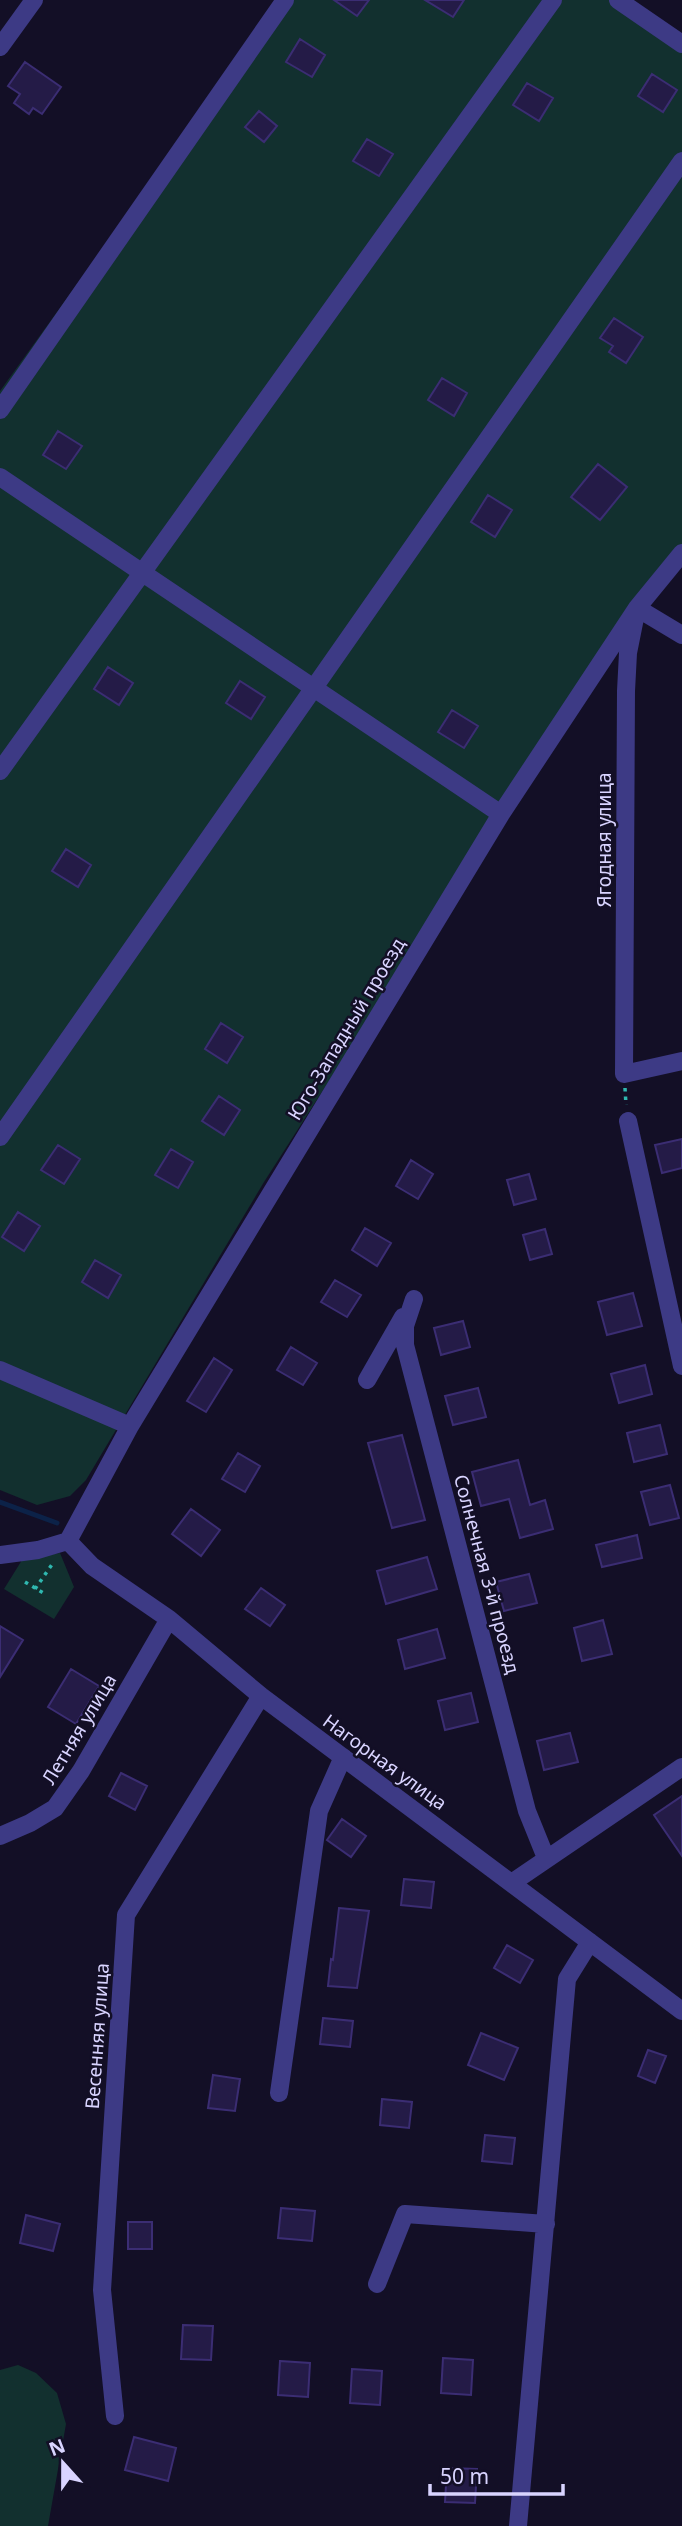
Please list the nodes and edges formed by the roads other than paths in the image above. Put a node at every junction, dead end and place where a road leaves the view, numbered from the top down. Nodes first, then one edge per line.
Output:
1 (34, 0) edge
2 (285, 0) edge
3 (553, 0) edge
4 (618, 0) edge
5 (682, 44) edge
6 (0, 47) edge
7 (682, 161) edge
8 (0, 410) edge
9 (0, 477) edge
10 (682, 553) edge
11 (142, 573) junction
12 (637, 608) junction
13 (682, 635) edge
14 (315, 689) junction
15 (0, 771) edge
16 (501, 814) junction
17 (682, 1061) edge
18 (628, 1121) road end
19 (0, 1137) edge
20 (682, 1366) edge
21 (0, 1370) edge
22 (367, 1380) dead end
23 (130, 1426) junction
24 (68, 1541) junction
25 (0, 1555) edge
26 (169, 1619) junction
27 (261, 1696) junction
28 (343, 1757) junction
29 (682, 1766) edge
30 (0, 1836) edge
31 (546, 1858) junction
32 (513, 1882) junction
33 (590, 1942) junction
34 (682, 2011) edge
35 (279, 2093) dead end
36 (546, 2224) junction
37 (377, 2284) dead end
38 (115, 2416) dead end
39 (518, 2526) edge

1 - 6 street
2 - 8 street
3 - 11 street
4 - 5 street
7 - 14 street
9 - 11 street
10 - 12 street, Юго-Западный проезд
11 - 14 street
11 - 15 street
12 - 13 street
12 - 16 street, Юго-Западный проезд
12 - 17 street, Ягодная улица
14 - 16 street
14 - 19 street
16 - 23 street, Юго-Западный проезд
18 - 20 street
21 - 23 street
22 - 31 street, Солнечная 3-й проезд
23 - 24 street, Юго-Западный проезд
24 - 25 street
24 - 26 street, Нагорная улица
26 - 27 street, Нагорная улица
26 - 30 street, Летняя улица
27 - 28 street, Нагорная улица
27 - 38 street, Весенняя улица
28 - 32 street, Нагорная улица
28 - 35 street
29 - 31 street
31 - 32 street
32 - 33 street, Нагорная улица
33 - 34 street, Нагорная улица
33 - 36 street
36 - 37 street
36 - 39 street

